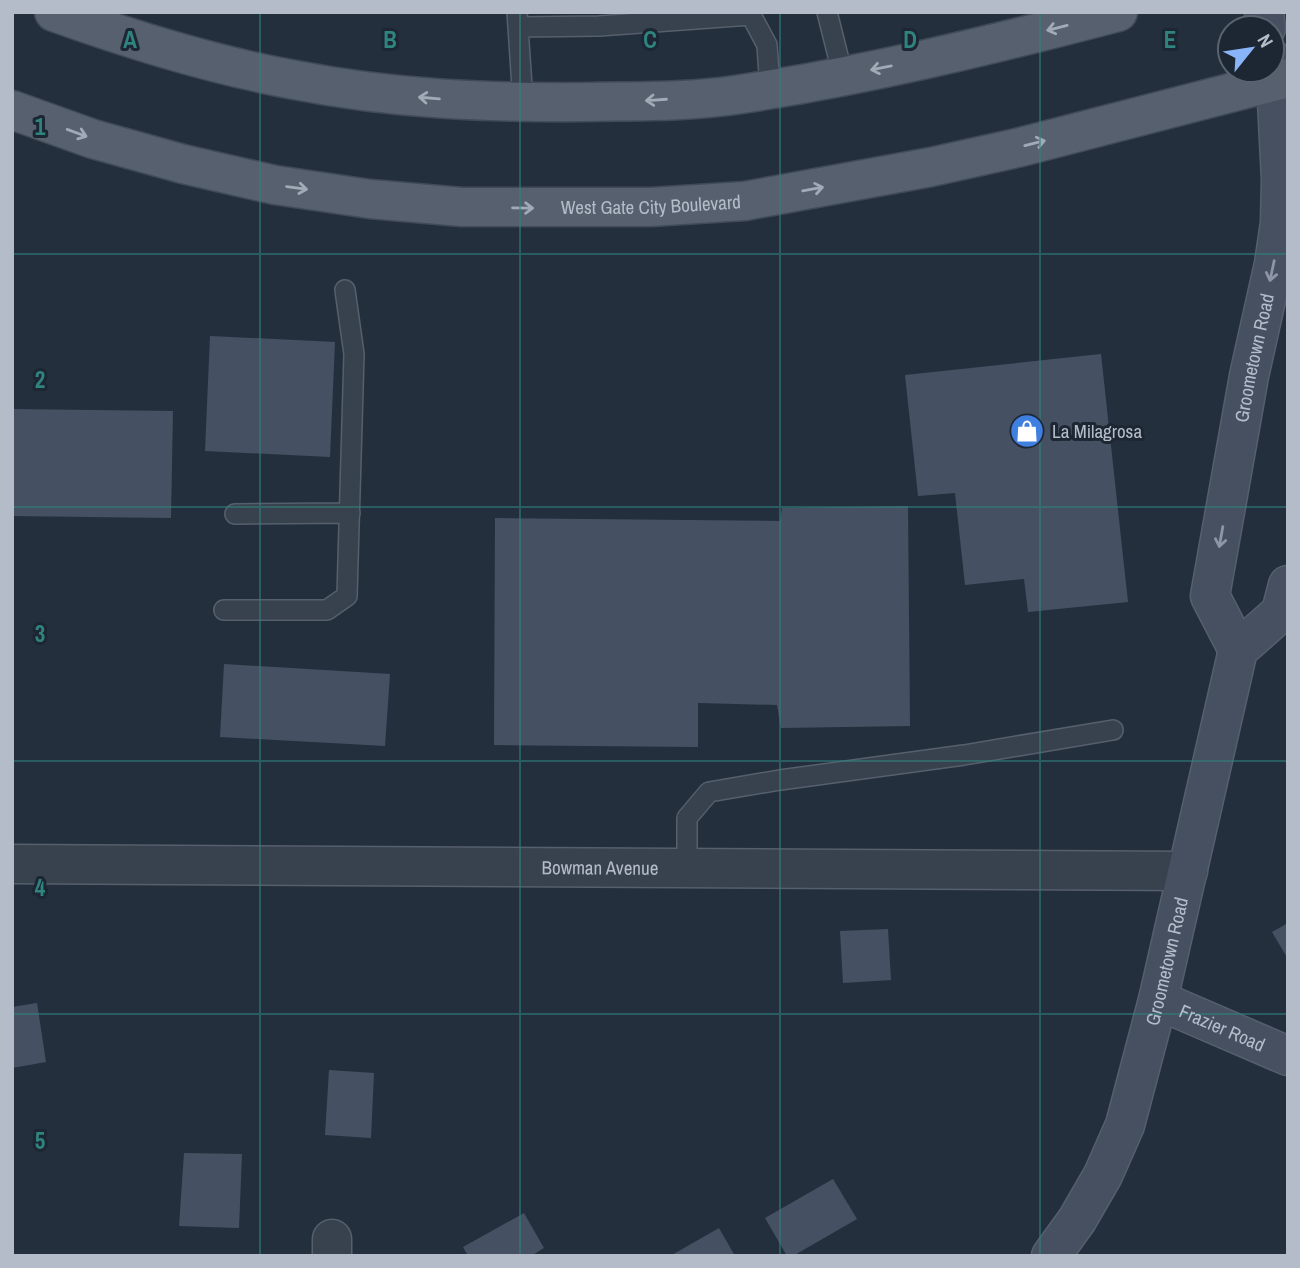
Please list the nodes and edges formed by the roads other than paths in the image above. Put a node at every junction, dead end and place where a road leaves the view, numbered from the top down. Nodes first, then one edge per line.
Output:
1 (54, 12) edge
2 (827, 12) edge
3 (1118, 12) edge
4 (517, 20) edge
5 (843, 76) junction
6 (1241, 84) edge
7 (1279, 84) edge
8 (770, 89) junction
9 (523, 102) junction
10 (12, 110) edge
11 (345, 290) dead end
12 (350, 513) junction
13 (235, 514) dead end
14 (1288, 585) edge
15 (224, 610) dead end
16 (1238, 650) junction
17 (1113, 730) dead end
18 (12, 864) edge
19 (687, 869) junction
20 (1188, 871) junction
21 (1158, 1000) junction
22 (1288, 1056) edge
23 (1051, 1256) edge

9 -> 1 main road
2 - 5 lane
3 -> 5 main road
4 - 8 lane
4 - 9 lane
5 - 8 main road
10 -> 6 main road, West Gate City Boulevard
7 -> 16 main road, Groometown Road
8 -> 9 main road
11 - 12 lane
12 - 13 lane
12 - 15 lane
14 - 16 main road
16 - 20 main road, Groometown Road
17 - 19 lane
18 - 19 street, Bowman Avenue
19 - 20 street, Bowman Avenue
20 - 21 main road, Groometown Road
21 - 22 main road, Frazier Road
21 - 23 main road, Groometown Road

